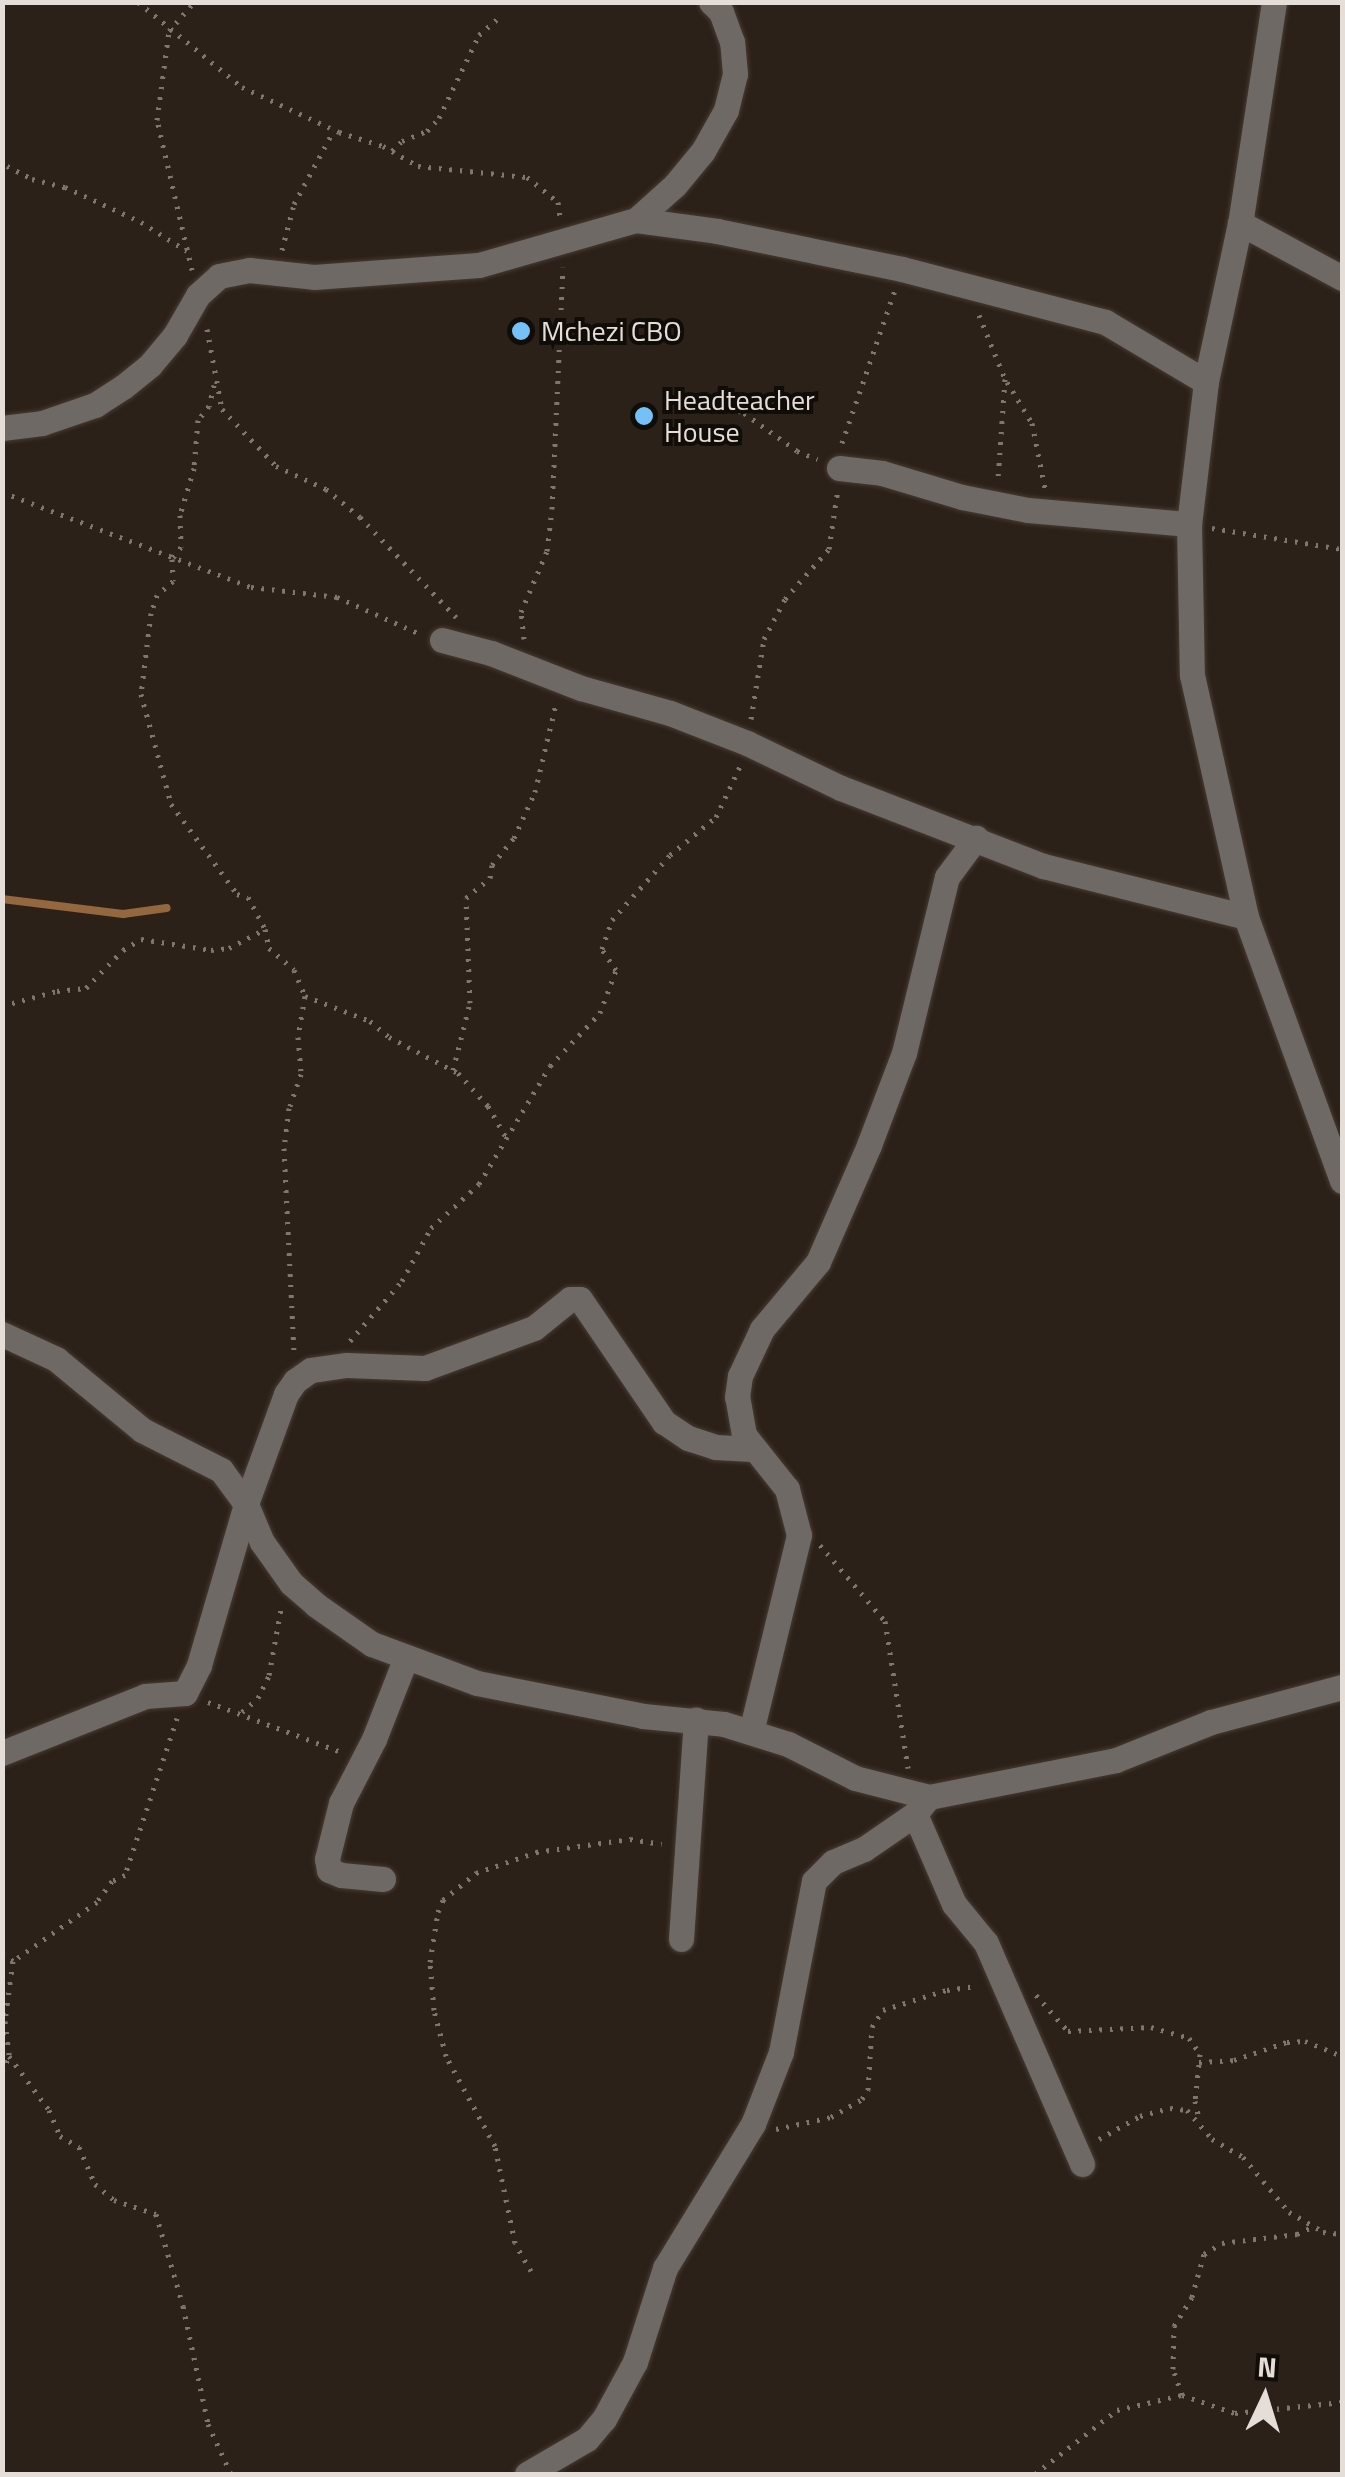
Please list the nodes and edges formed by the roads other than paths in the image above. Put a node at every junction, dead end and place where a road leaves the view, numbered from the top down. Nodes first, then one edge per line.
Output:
1 (711, 2) edge
2 (1274, 2) edge
3 (636, 220) junction
4 (1240, 223) junction
5 (1342, 278) edge
6 (1206, 382) junction
7 (2, 428) edge
8 (838, 468) road end
9 (1189, 524) junction
10 (442, 640) road end
11 (976, 838) junction
12 (1246, 917) junction
13 (1340, 1169) edge
14 (2, 1334) edge
15 (752, 1450) junction
16 (246, 1504) junction
17 (406, 1660) junction
18 (1342, 1688) edge
19 (696, 1720) junction
20 (752, 1732) junction
21 (2, 1753) edge
22 (919, 1802) junction
23 (383, 1879) dead end
24 (681, 1940) dead end
25 (1079, 2156) road end
26 (526, 2474) edge

1 - 3 street
2 - 4 street
3 - 6 street
3 - 7 street
4 - 5 street
4 - 6 street
6 - 9 street
8 - 9 street
9 - 12 street
10 - 11 street
11 - 12 street
11 - 15 street
12 - 13 street
14 - 16 street
15 - 16 street
15 - 20 street
16 - 17 street
16 - 21 street
17 - 19 street
17 - 23 street
18 - 22 street
19 - 20 street
19 - 24 street
20 - 22 street
22 - 25 street
22 - 26 street

